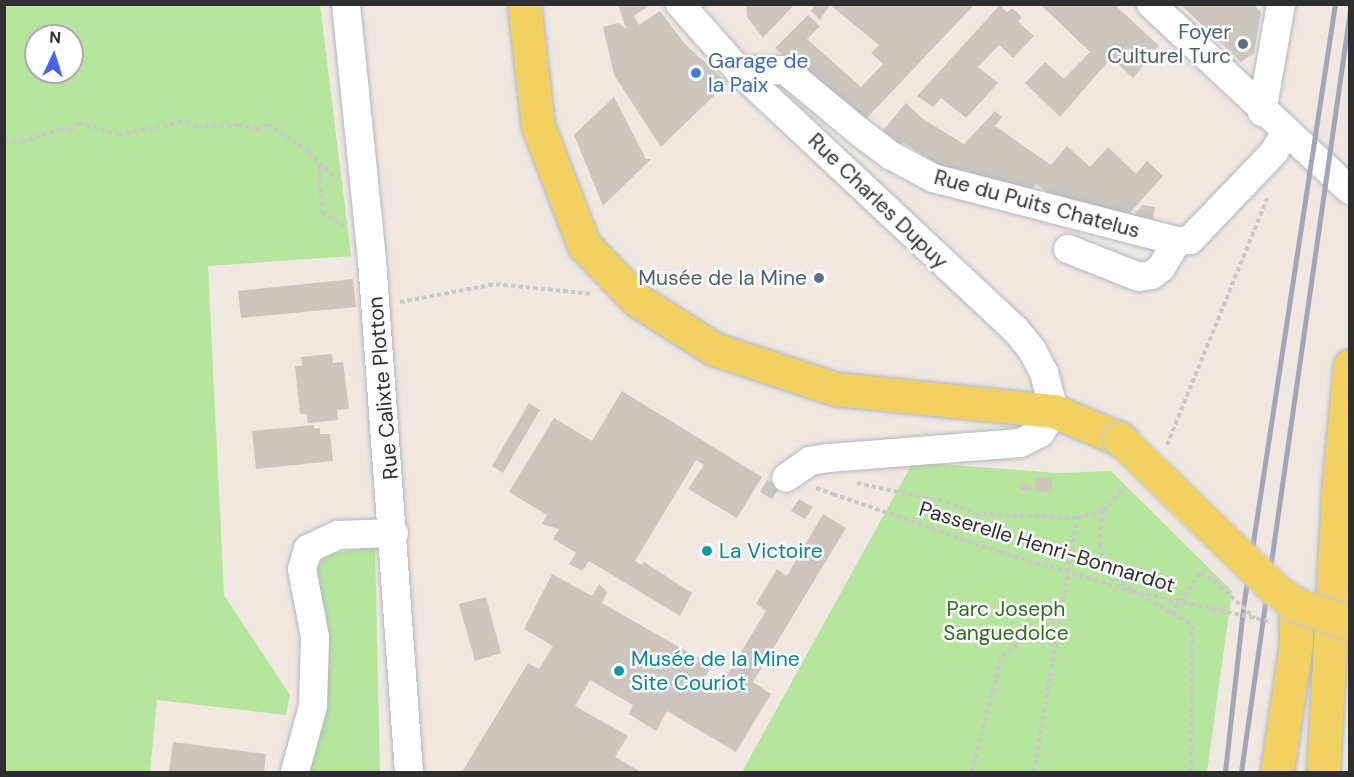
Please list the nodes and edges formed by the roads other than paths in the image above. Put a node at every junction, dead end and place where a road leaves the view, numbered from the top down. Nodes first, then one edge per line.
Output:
1 (346, 4) edge
2 (524, 4) edge
3 (680, 4) edge
4 (1151, 4) edge
5 (1281, 4) edge
6 (739, 71) junction
7 (1262, 112) junction
8 (1280, 142) junction
9 (1350, 190) edge
10 (1176, 241) junction
11 (1068, 249) dead end
12 (1350, 366) edge
13 (1054, 411) junction
14 (786, 478) dead end
15 (394, 533) junction
16 (1295, 604) junction
17 (1350, 623) edge
18 (295, 772) edge
19 (409, 772) edge
20 (1277, 772) edge
21 (1323, 772) edge

1 - 15 street, Rue Calixte Plotton
2 - 13 main road
3 - 6 street, Rue Charles Dupuy
4 - 7 street
5 - 7 street
6 - 10 street, Rue du Puits Chatelus
6 - 13 street, Rue Charles Dupuy
7 - 8 street
8 - 9 street
8 - 10 street
10 - 11 street
12 - 21 main road
13 - 14 street
13 - 16 main road, bridge
15 - 18 street
15 - 19 street, Rue Calixte Plotton
16 - 17 main road, bridge
16 - 20 main road

